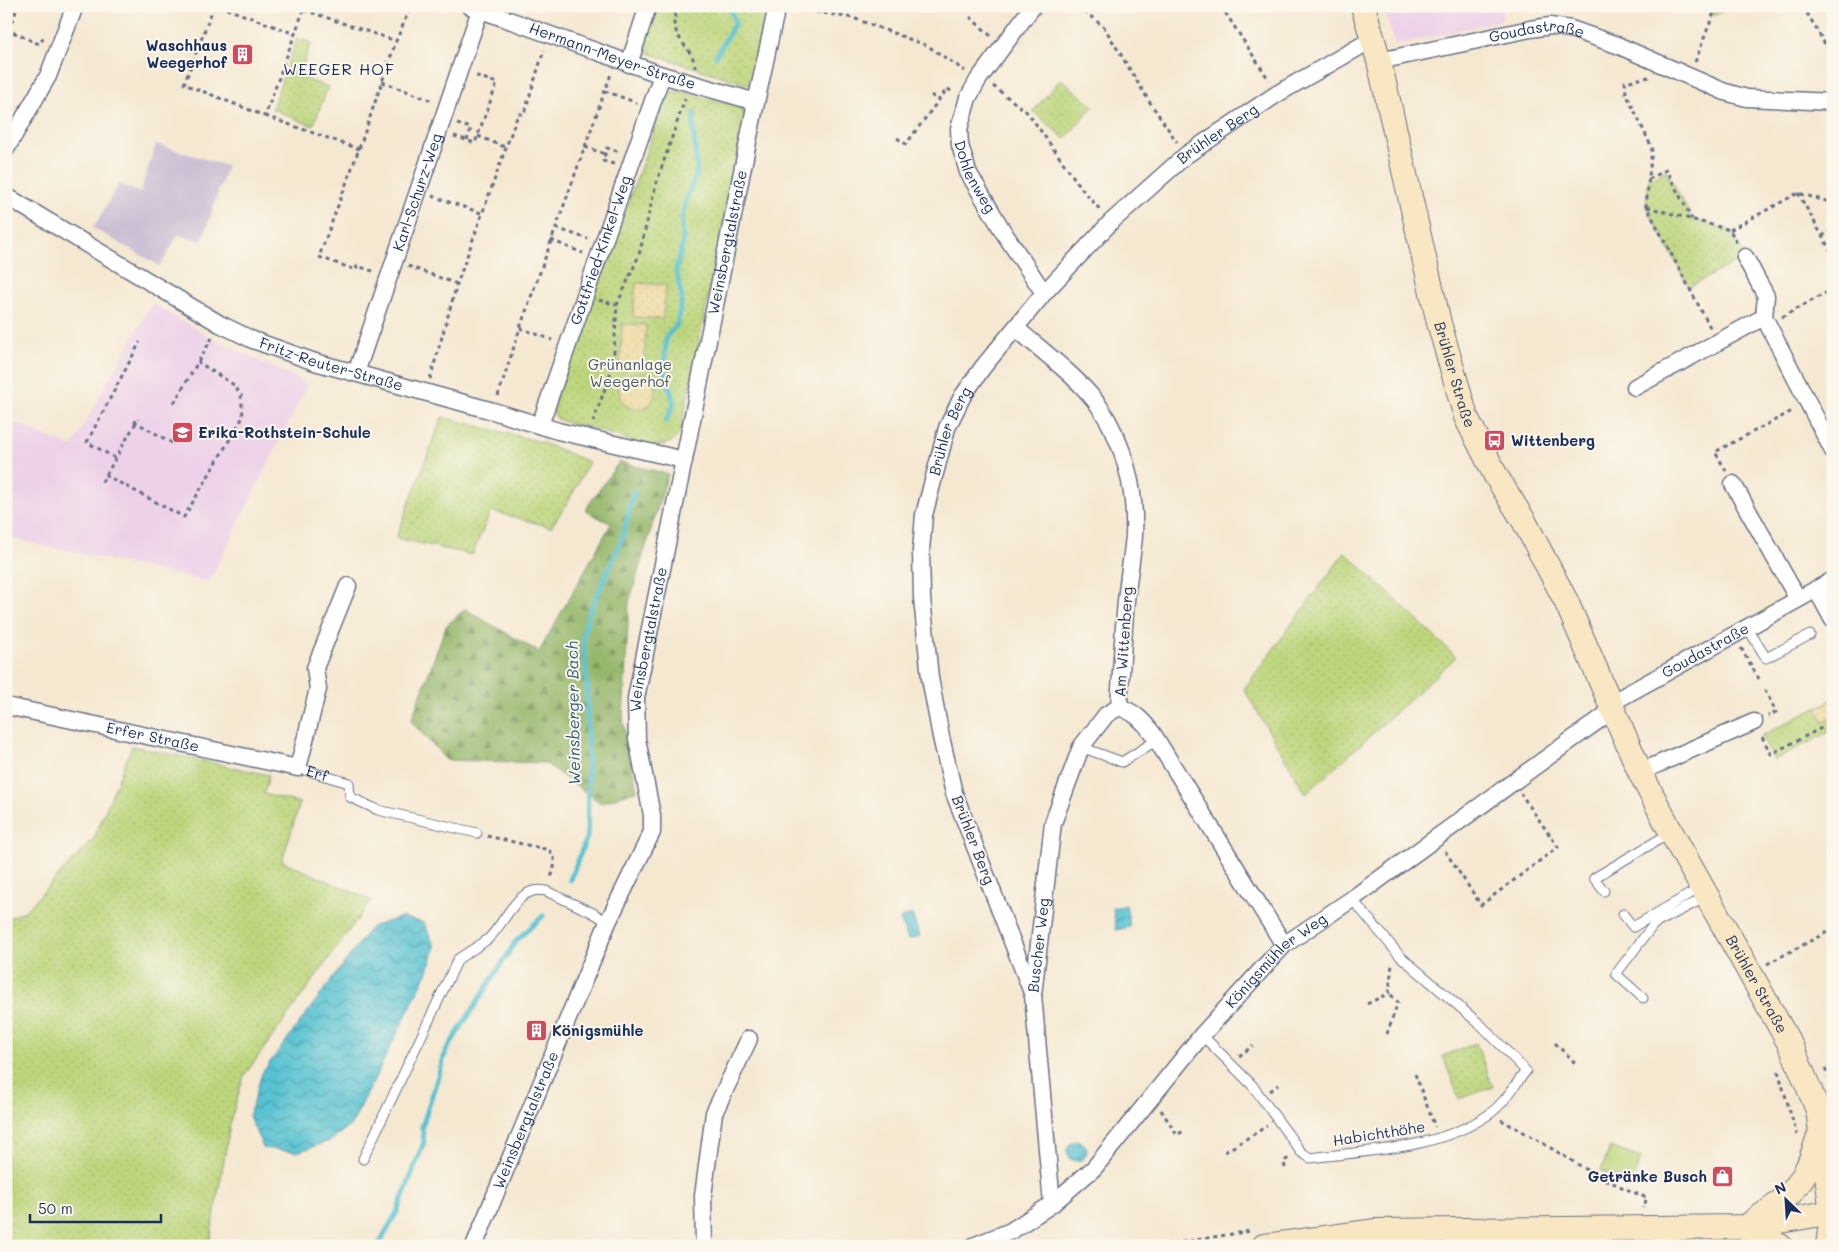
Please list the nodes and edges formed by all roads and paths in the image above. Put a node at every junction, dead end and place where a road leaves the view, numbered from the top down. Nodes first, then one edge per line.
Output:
1 (18, 6) edge
2 (75, 6) edge
3 (214, 6) edge
4 (219, 6) edge
5 (411, 6) edge
6 (648, 6) edge
7 (678, 6) edge
8 (777, 6) edge
9 (1033, 6) edge
10 (1078, 6) edge
11 (1221, 6) edge
12 (1363, 6) edge
13 (1728, 6) edge
14 (1803, 6) edge
15 (304, 8) edge
16 (475, 8) edge
17 (800, 9) dead end
18 (970, 17) dead end
19 (8, 30) edge
20 (295, 34) junction
21 (548, 35) junction
22 (6, 36) edge
23 (396, 41) junction
24 (59, 46) junction
25 (1003, 46) junction
26 (1376, 50) junction
27 (1833, 58) edge
28 (622, 61) junction
29 (459, 71) junction
30 (662, 75) junction
31 (1689, 76) junction
32 (979, 78) junction
33 (1642, 79) dead end
34 (382, 82) junction
35 (691, 84) junction
36 (604, 91) junction
37 (1277, 94) junction
38 (931, 95) dead end
39 (756, 102) junction
40 (1833, 102) edge
41 (650, 108) junction
42 (265, 116) junction
43 (443, 118) junction
44 (1172, 134) dead end
45 (478, 136) junction
46 (897, 138) dead end
47 (466, 140) junction
48 (505, 147) junction
49 (585, 147) junction
50 (6, 149) edge
51 (359, 150) junction
52 (605, 154) dead end
53 (1649, 179) junction
54 (417, 191) junction
55 (1798, 193) junction
56 (6, 196) edge
57 (1833, 203) edge
58 (1646, 206) junction
59 (481, 213) junction
60 (1692, 219) junction
61 (1111, 222) junction
62 (556, 228) junction
63 (1730, 230) junction
64 (1833, 230) edge
65 (1822, 236) junction
66 (551, 240) junction
67 (600, 251) junction
68 (1833, 255) edge
69 (1745, 257) joint
70 (394, 260) junction
71 (373, 271) dead end
72 (457, 284) junction
73 (1833, 289) edge
74 (1044, 294) junction
75 (598, 300) dead end
76 (618, 305) junction
77 (1766, 321) junction
78 (220, 324) junction
79 (520, 328) junction
80 (1016, 328) junction
81 (140, 342) dead end
82 (1718, 342) junction
83 (567, 346) junction
84 (198, 362) junction
85 (356, 373) junction
86 (1635, 387) dead end
87 (426, 393) junction
88 (1808, 402) junction
89 (174, 403) dead end
90 (598, 408) dead end
91 (494, 411) junction
92 (540, 425) junction
93 (172, 443) dead end
94 (1833, 451) edge
95 (115, 458) junction
96 (684, 460) junction
97 (105, 475) junction
98 (102, 482) dead end
99 (1733, 484) joint
100 (1833, 580) edge
101 (348, 586) dead end
102 (1816, 589) junction
103 (1798, 599) junction
104 (1833, 620) edge
105 (1740, 631) junction
106 (1833, 632) edge
107 (1810, 634) dead end
108 (1831, 654) dead end
109 (1759, 679) dead end
110 (1765, 690) dead end
111 (6, 706) edge
112 (1613, 706) junction
113 (1120, 707) junction
114 (1754, 722) junction
115 (1833, 722) edge
116 (1157, 740) junction
117 (1081, 747) junction
118 (298, 768) junction
119 (1640, 772) junction
120 (1513, 782) junction
121 (1671, 832) junction
122 (477, 833) joint
123 (1436, 838) junction
124 (546, 891) junction
125 (1604, 891) dead end
126 (1704, 892) junction
127 (1352, 899) junction
128 (1623, 914) dead end
129 (608, 922) junction
130 (1833, 929) edge
131 (1284, 945) junction
132 (1394, 948) junction
133 (1766, 964) dead end
134 (1389, 993) junction
135 (1033, 996) junction
136 (1642, 998) dead end
137 (1367, 1004) dead end
138 (1388, 1034) dead end
139 (1202, 1035) junction
140 (749, 1040) dead end
141 (1556, 1043) dead end
142 (1574, 1063) dead end
143 (1415, 1074) dead end
144 (1152, 1096) junction
145 (1489, 1114) junction
146 (1277, 1120) junction
147 (1185, 1130) dead end
148 (1439, 1138) junction
149 (1827, 1139) edge
150 (1225, 1152) dead end
151 (363, 1159) dead end
152 (1052, 1204) junction
153 (1642, 1210) dead end
154 (1832, 1213) edge
155 (1745, 1227) junction
156 (474, 1246) edge
157 (704, 1246) edge
158 (973, 1246) edge
159 (1264, 1246) edge
160 (1780, 1246) edge
161 (1828, 1246) edge

1 - 19 path
2 - 24 street
3 - 42 path
4 - 20 path
5 - 23 path
6 - 28 street
7 - 35 path
8 - 39 street, Weinsbergtalstraße
9 - 25 street, Dohlenweg
10 - 44 path
11 - 37 path
12 - 26 main road, Brühler Straße
13 - 31 path
14 - 27 path
15 - 20 path
15 - 23 path
16 - 21 street, Hermann-Meyer-Straße
16 - 29 street, Karl-Schurz-Weg
17 - 32 path
18 - 25 path
19 - 22 path
19 - 24 path
20 - 42 path
21 - 28 street, Hermann-Meyer-Straße
21 - 48 path
23 - 34 path
24 - 50 street
25 - 32 street, Dohlenweg
26 - 31 street, Goudastraße
26 - 37 street, Brühler Berg
26 - 112 main road, Brühler Straße
28 - 30 street, Hermann-Meyer-Straße
28 - 36 path
29 - 43 street, Karl-Schurz-Weg
29 - 45 path
30 - 35 street, Hermann-Meyer-Straße
30 - 41 street, Gottfried-Kinkel-Weg
31 - 40 street, Goudastraße
32 - 61 path
32 - 74 street, Dohlenweg
33 - 53 path
34 - 43 path
34 - 51 path
35 - 39 street, Hermann-Meyer-Straße
35 - 76 path
36 - 41 path
36 - 49 path
37 - 61 street, Brühler Berg
38 - 46 path
39 - 96 street, Weinsbergtalstraße
41 - 67 street, Gottfried-Kinkel-Weg
42 - 51 path
43 - 47 path
43 - 47 path
43 - 54 street, Karl-Schurz-Weg
45 - 47 path
45 - 48 path
48 - 59 path
49 - 52 path
49 - 62 path
51 - 71 path
53 - 58 path
53 - 60 path
54 - 59 path
54 - 70 street, Karl-Schurz-Weg
55 - 57 path
55 - 63 path
55 - 65 path
56 - 78 street, Fritz-Reuter-Straße
58 - 60 path
58 - 82 path
59 - 72 path
60 - 63 path
61 - 74 street, Brühler Berg
62 - 66 path
62 - 67 path
63 - 69 path
64 - 65 path
65 - 68 path
66 - 67 path
66 - 79 path
67 - 83 street, Gottfried-Kinkel-Weg
69 - 77 street
70 - 72 path
70 - 85 street, Karl-Schurz-Weg
72 - 87 path
73 - 77 path
74 - 80 street, Brühler Berg
75 - 76 path
76 - 90 path
77 - 82 street
77 - 88 street
78 - 84 path
78 - 85 street, Fritz-Reuter-Straße
79 - 83 path
79 - 91 path
80 - 113 street, Am Wittenberg
80 - 135 street, Brühler Berg
81 - 95 path
82 - 86 street
83 - 92 street, Gottfried-Kinkel-Weg
84 - 89 path
84 - 97 path
85 - 87 street, Fritz-Reuter-Straße
87 - 91 street, Fritz-Reuter-Straße
88 - 94 street
88 - 99 path
91 - 92 street, Fritz-Reuter-Straße
92 - 96 street, Fritz-Reuter-Straße
93 - 95 path
95 - 97 path
96 - 129 street, Weinsbergtalstraße
97 - 98 path
99 - 103 street
100 - 102 street, Goudastraße
101 - 118 street, Erf
102 - 103 street, Goudastraße
102 - 104 street
103 - 105 street, Goudastraße
105 - 107 lane
105 - 109 path
105 - 112 street, Goudastraße
106 - 108 path
110 - 114 path
111 - 118 street, Erfer Straße
112 - 119 main road, Brühler Straße
112 - 120 street, Königsmühler Weg
113 - 116 street, Am Wittenberg
113 - 117 street, Buscher Weg
114 - 115 path
114 - 119 street
116 - 117 lane
116 - 131 street, Am Wittenberg
117 - 135 street, Buscher Weg
118 - 122 lane, Erf
119 - 121 main road, Brühler Straße
120 - 123 street, Königsmühler Weg
120 - 123 path
121 - 125 lane
121 - 126 main road, Brühler Straße
122 - 124 path
123 - 127 street, Königsmühler Weg
124 - 129 lane
124 - 151 lane
126 - 128 lane
126 - 136 lane
126 - 149 main road, Brühler Straße
127 - 131 street, Königsmühler Weg
127 - 132 lane, Habichthöhe
129 - 156 street, Weinsbergtalstraße
130 - 133 path
131 - 139 street, Königsmühler Weg
132 - 134 path
132 - 145 lane, Habichthöhe
134 - 137 path
134 - 138 path
135 - 152 street, Buscher Weg
139 - 144 street, Königsmühler Weg
139 - 146 lane, Habichthöhe
140 - 157 street
141 - 142 path
143 - 148 path
144 - 147 path
144 - 152 street, Königsmühler Weg
145 - 148 lane, Habichthöhe
145 - 153 path
146 - 148 lane, Habichthöhe
146 - 150 path
149 - 154 main road, Brühler Straße
149 - 155 main road
152 - 158 street, Königsmühler Weg
154 - 155 main road
154 - 161 main road, Brühler Straße
155 - 159 main road
155 - 160 main road

